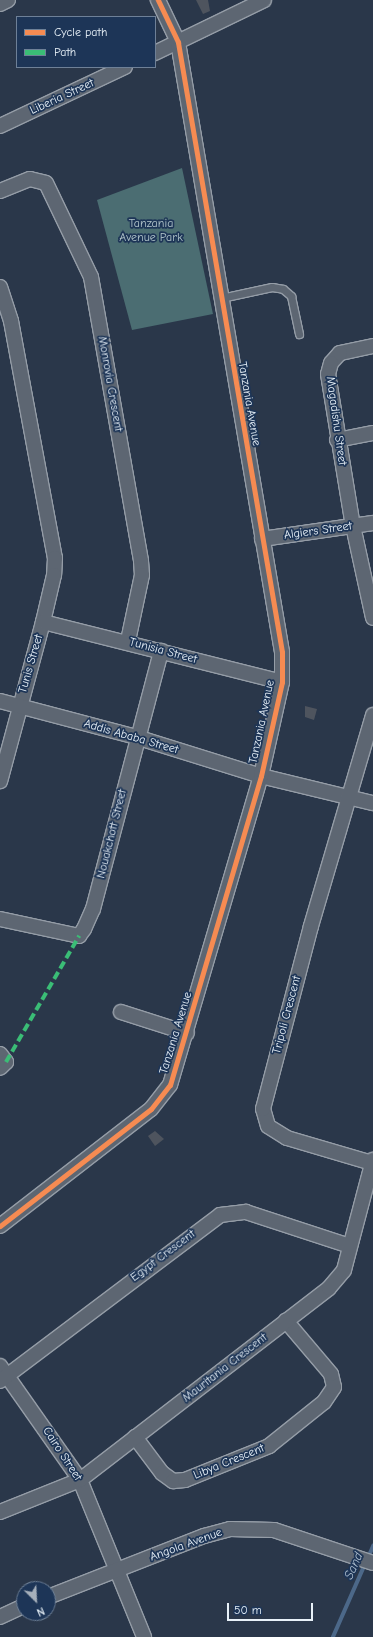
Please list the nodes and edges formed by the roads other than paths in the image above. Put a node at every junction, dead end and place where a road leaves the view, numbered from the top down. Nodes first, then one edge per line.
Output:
1 (8, 0) edge
2 (158, 0) edge
3 (261, 1) edge
4 (0, 4) edge
5 (178, 42) junction
6 (156, 53) edge
7 (123, 68) edge
8 (0, 126) edge
9 (0, 191) edge
10 (0, 287) edge
11 (221, 298) junction
12 (299, 334) dead end
13 (373, 346) edge
14 (373, 433) edge
15 (337, 440) junction
16 (373, 523) edge
17 (352, 526) junction
18 (262, 539) junction
19 (373, 618) edge
20 (43, 622) junction
21 (128, 642) junction
22 (161, 651) junction
23 (282, 682) junction
24 (0, 701) edge
25 (20, 706) junction
26 (373, 715) edge
27 (136, 738) junction
28 (261, 776) junction
29 (0, 781) edge
30 (348, 796) junction
31 (373, 803) edge
32 (0, 919) edge
33 (121, 1012) dead end
34 (187, 1033) junction
35 (0, 1054) edge
36 (0, 1068) edge
37 (372, 1162) edge
38 (0, 1226) edge
39 (350, 1246) junction
40 (286, 1321) junction
41 (2, 1374) edge
42 (135, 1437) junction
43 (80, 1480) junction
44 (0, 1512) edge
45 (373, 1563) edge
46 (116, 1572) junction
47 (56, 1594) edge
48 (16, 1610) edge
49 (0, 1617) edge
50 (144, 1637) edge

1 - 4 street
2 - 5 street, Tanzania Avenue
3 - 5 street
5 - 6 street
5 - 11 street, Tanzania Avenue
7 - 8 street, Liberia Street
9 - 21 street, Monrovia Crescent
10 - 20 street
11 - 12 lane
11 - 18 street, Tanzania Avenue
13 - 15 street, Magadishu Street
14 - 15 street
15 - 17 street, Magadishu Street
16 - 17 street, Algiers Street
17 - 18 street, Algiers Street
17 - 19 street, Magadishu Street
18 - 23 street, Tanzania Avenue
20 - 21 street, Tunisia Street
20 - 25 street, Tunis Street
21 - 22 street, Tunisia Street
22 - 23 street, Tunisia Street
22 - 27 street, Nouakchott Street
23 - 28 street, Tanzania Avenue
24 - 25 street, Addis Ababa Street
25 - 27 street, Addis Ababa Street
25 - 29 street, Tunis Street
26 - 30 street, Tripoli Crescent
27 - 28 street, Addis Ababa Street
27 - 32 street, Nouakchott Street
28 - 30 street
28 - 34 street, Tanzania Avenue
30 - 31 street
30 - 37 street, Tripoli Crescent
33 - 34 street
34 - 38 street, Tanzania Avenue
35 - 36 street
37 - 39 street, Mauritania Crescent
39 - 40 street, Mauritania Crescent
39 - 41 street, Egypt Crescent
40 - 42 street, Mauritania Crescent
40 - 42 street, Libya Crescent
41 - 43 street, Cairo Street
42 - 43 street, Mauritania Crescent
43 - 44 street, Mauritania Crescent
43 - 46 street, Cairo Street
45 - 46 street, Angola Avenue
46 - 47 street, Angola Avenue
46 - 50 street, Cairo Street
48 - 49 street

